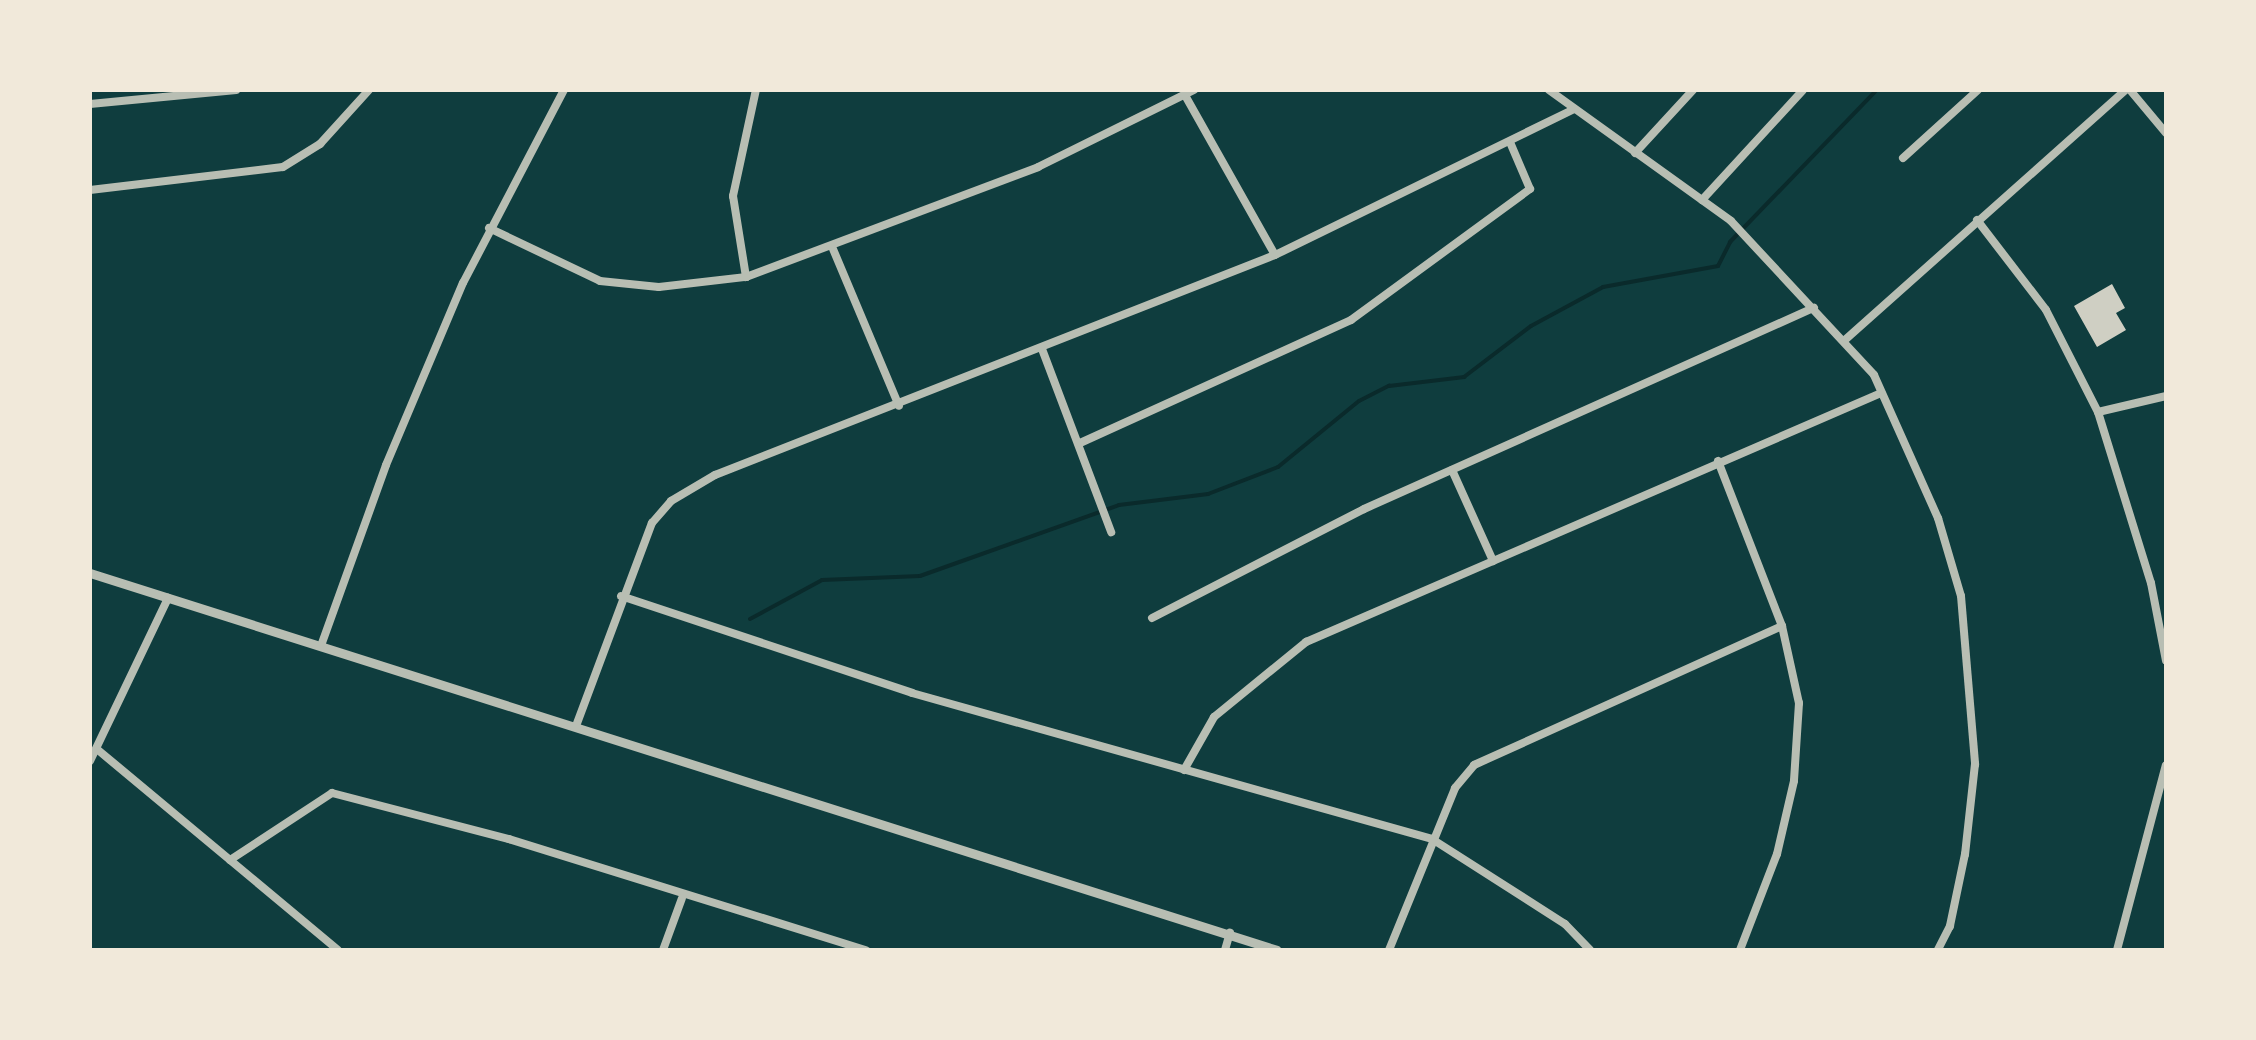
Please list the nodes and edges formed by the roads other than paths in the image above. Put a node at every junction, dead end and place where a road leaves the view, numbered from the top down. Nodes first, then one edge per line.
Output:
1 (236, 90) edge
2 (369, 90) edge
3 (564, 90) edge
4 (756, 90) edge
5 (1550, 90) edge
6 (1693, 90) edge
7 (1802, 90) edge
8 (1978, 90) edge
9 (2128, 90) edge
10 (1190, 93) edge
11 (90, 104) edge
12 (1574, 109) junction
13 (2166, 134) edge
14 (1510, 142) junction
15 (1635, 154) junction
16 (1904, 158) dead end
17 (90, 190) edge
18 (1702, 200) junction
19 (1978, 220) junction
20 (489, 228) junction
21 (833, 248) junction
22 (1275, 255) junction
23 (746, 277) junction
24 (1814, 308) junction
25 (1846, 340) junction
26 (1042, 349) junction
27 (1881, 393) junction
28 (2166, 396) edge
29 (899, 406) junction
30 (2098, 412) junction
31 (1080, 443) junction
32 (1718, 462) junction
33 (1452, 470) junction
34 (1111, 532) dead end
35 (1494, 560) junction
36 (90, 572) edge
37 (622, 596) junction
38 (168, 598) junction
39 (1152, 618) dead end
40 (1782, 626) junction
41 (322, 643) junction
42 (2166, 660) edge
43 (576, 726) junction
44 (98, 750) junction
45 (90, 761) edge
46 (2166, 765) edge
47 (1184, 770) junction
48 (1432, 839) junction
49 (230, 860) junction
50 (682, 898) junction
51 (1230, 933) junction
52 (338, 950) edge
53 (663, 950) edge
54 (866, 950) edge
55 (1225, 950) edge
56 (1276, 950) edge
57 (1389, 950) edge
58 (1590, 950) edge
59 (1740, 950) edge
60 (1938, 950) edge
61 (2117, 950) edge

1 - 11 street
2 - 17 street
3 - 20 street
4 - 23 street
5 - 12 street
6 - 15 street
7 - 18 street
8 - 16 street
9 - 13 street
9 - 19 street
10 - 21 street
10 - 22 street
12 - 14 street
12 - 15 street
14 - 22 street
14 - 31 street
15 - 18 street
18 - 24 street
19 - 25 street
19 - 30 street
20 - 23 street
20 - 41 street
21 - 23 street
21 - 29 street
22 - 26 street
24 - 25 street
24 - 33 street
25 - 27 street
26 - 29 street
26 - 31 street
27 - 32 street
27 - 60 street
28 - 30 street
29 - 37 street
30 - 42 street
31 - 34 street
32 - 35 street
32 - 40 street
33 - 35 street
33 - 39 street
35 - 47 street
36 - 38 street
37 - 43 street
37 - 47 street
38 - 41 street
38 - 44 street
40 - 48 street
40 - 59 street
41 - 43 street
43 - 51 street
44 - 45 street
44 - 49 street
46 - 61 street
47 - 48 street
48 - 57 street
48 - 58 street
49 - 50 street
49 - 52 street
50 - 53 street
50 - 54 street
51 - 55 street
51 - 56 street

